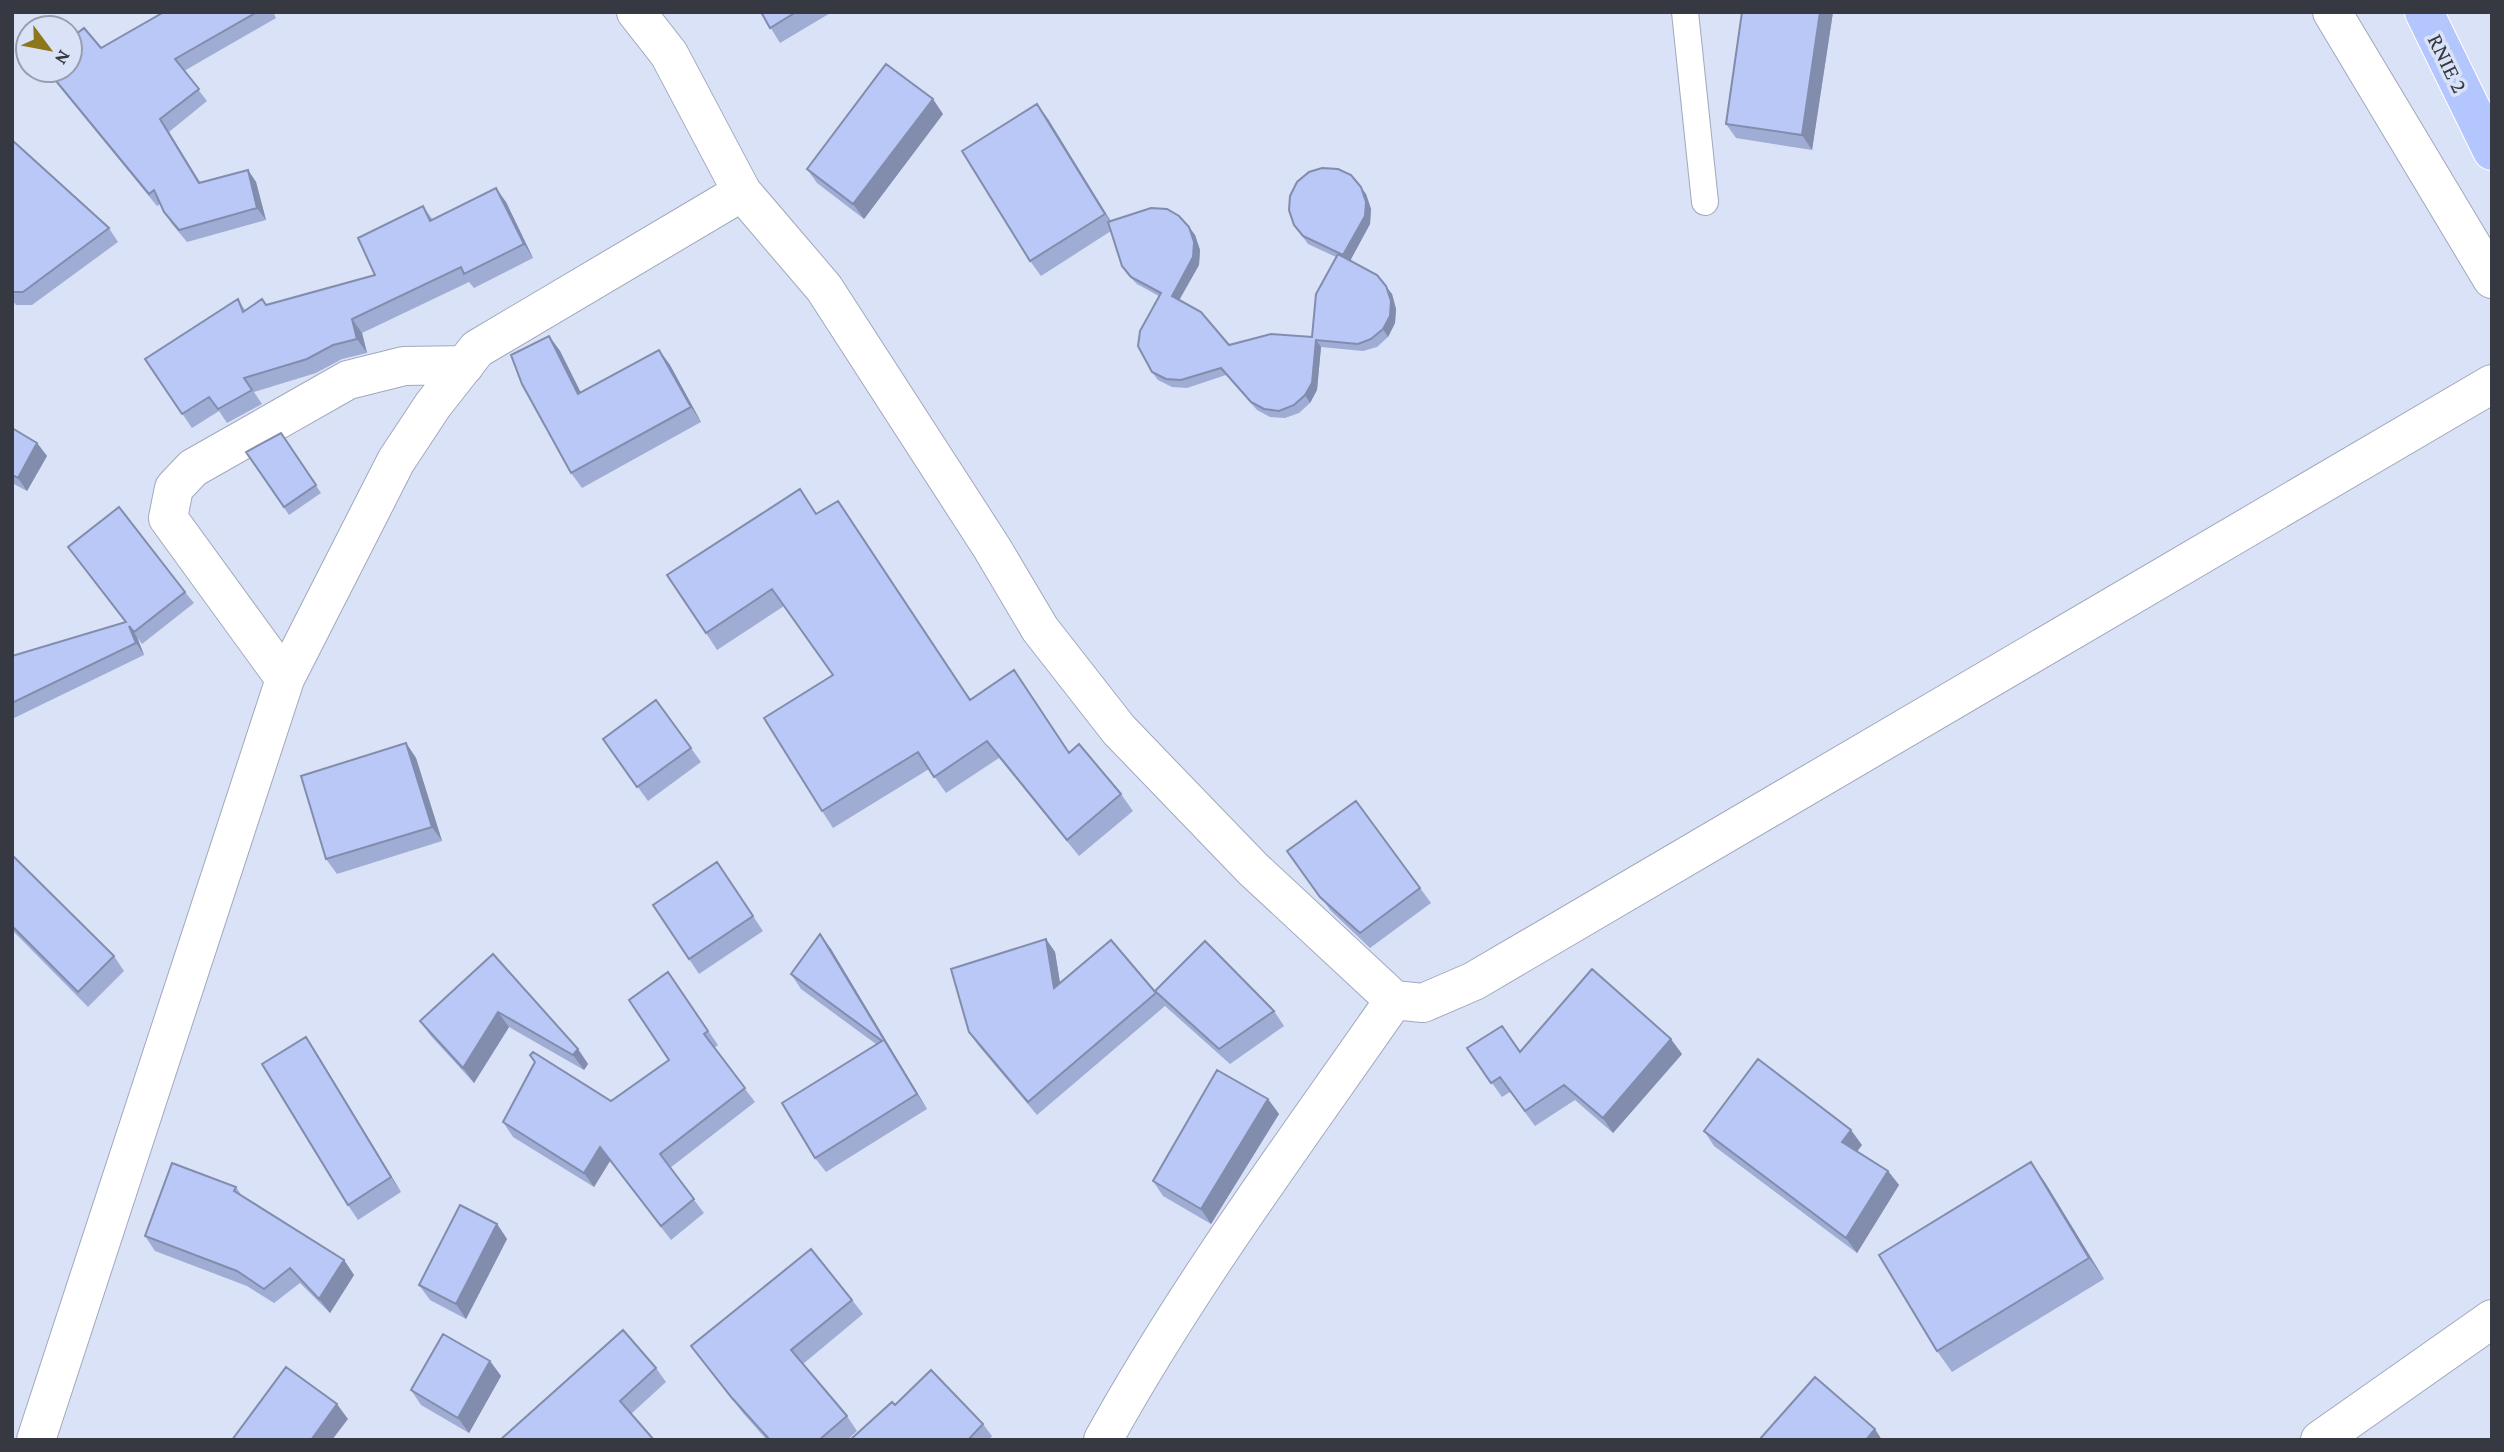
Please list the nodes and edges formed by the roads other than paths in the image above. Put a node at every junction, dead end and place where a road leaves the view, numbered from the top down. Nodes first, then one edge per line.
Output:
1 (636, 12) edge
2 (1685, 12) edge
3 (2332, 12) edge
4 (2424, 12) edge
5 (2492, 151) edge
6 (742, 192) junction
7 (1705, 201) dead end
8 (2492, 279) edge
9 (465, 365) junction
10 (2492, 384) edge
11 (285, 679) junction
12 (1394, 1000) junction
13 (2492, 1319) edge
14 (36, 1440) edge
15 (1103, 1440) edge
16 (2320, 1440) edge

1 - 6 street
2 - 7 lane
3 - 8 street
4 - 5 highway, RNIE 2 / RNIE 2
6 - 9 street
6 - 12 street
9 - 11 street
9 - 11 street
10 - 12 street
11 - 14 street
12 - 15 street
13 - 16 street

